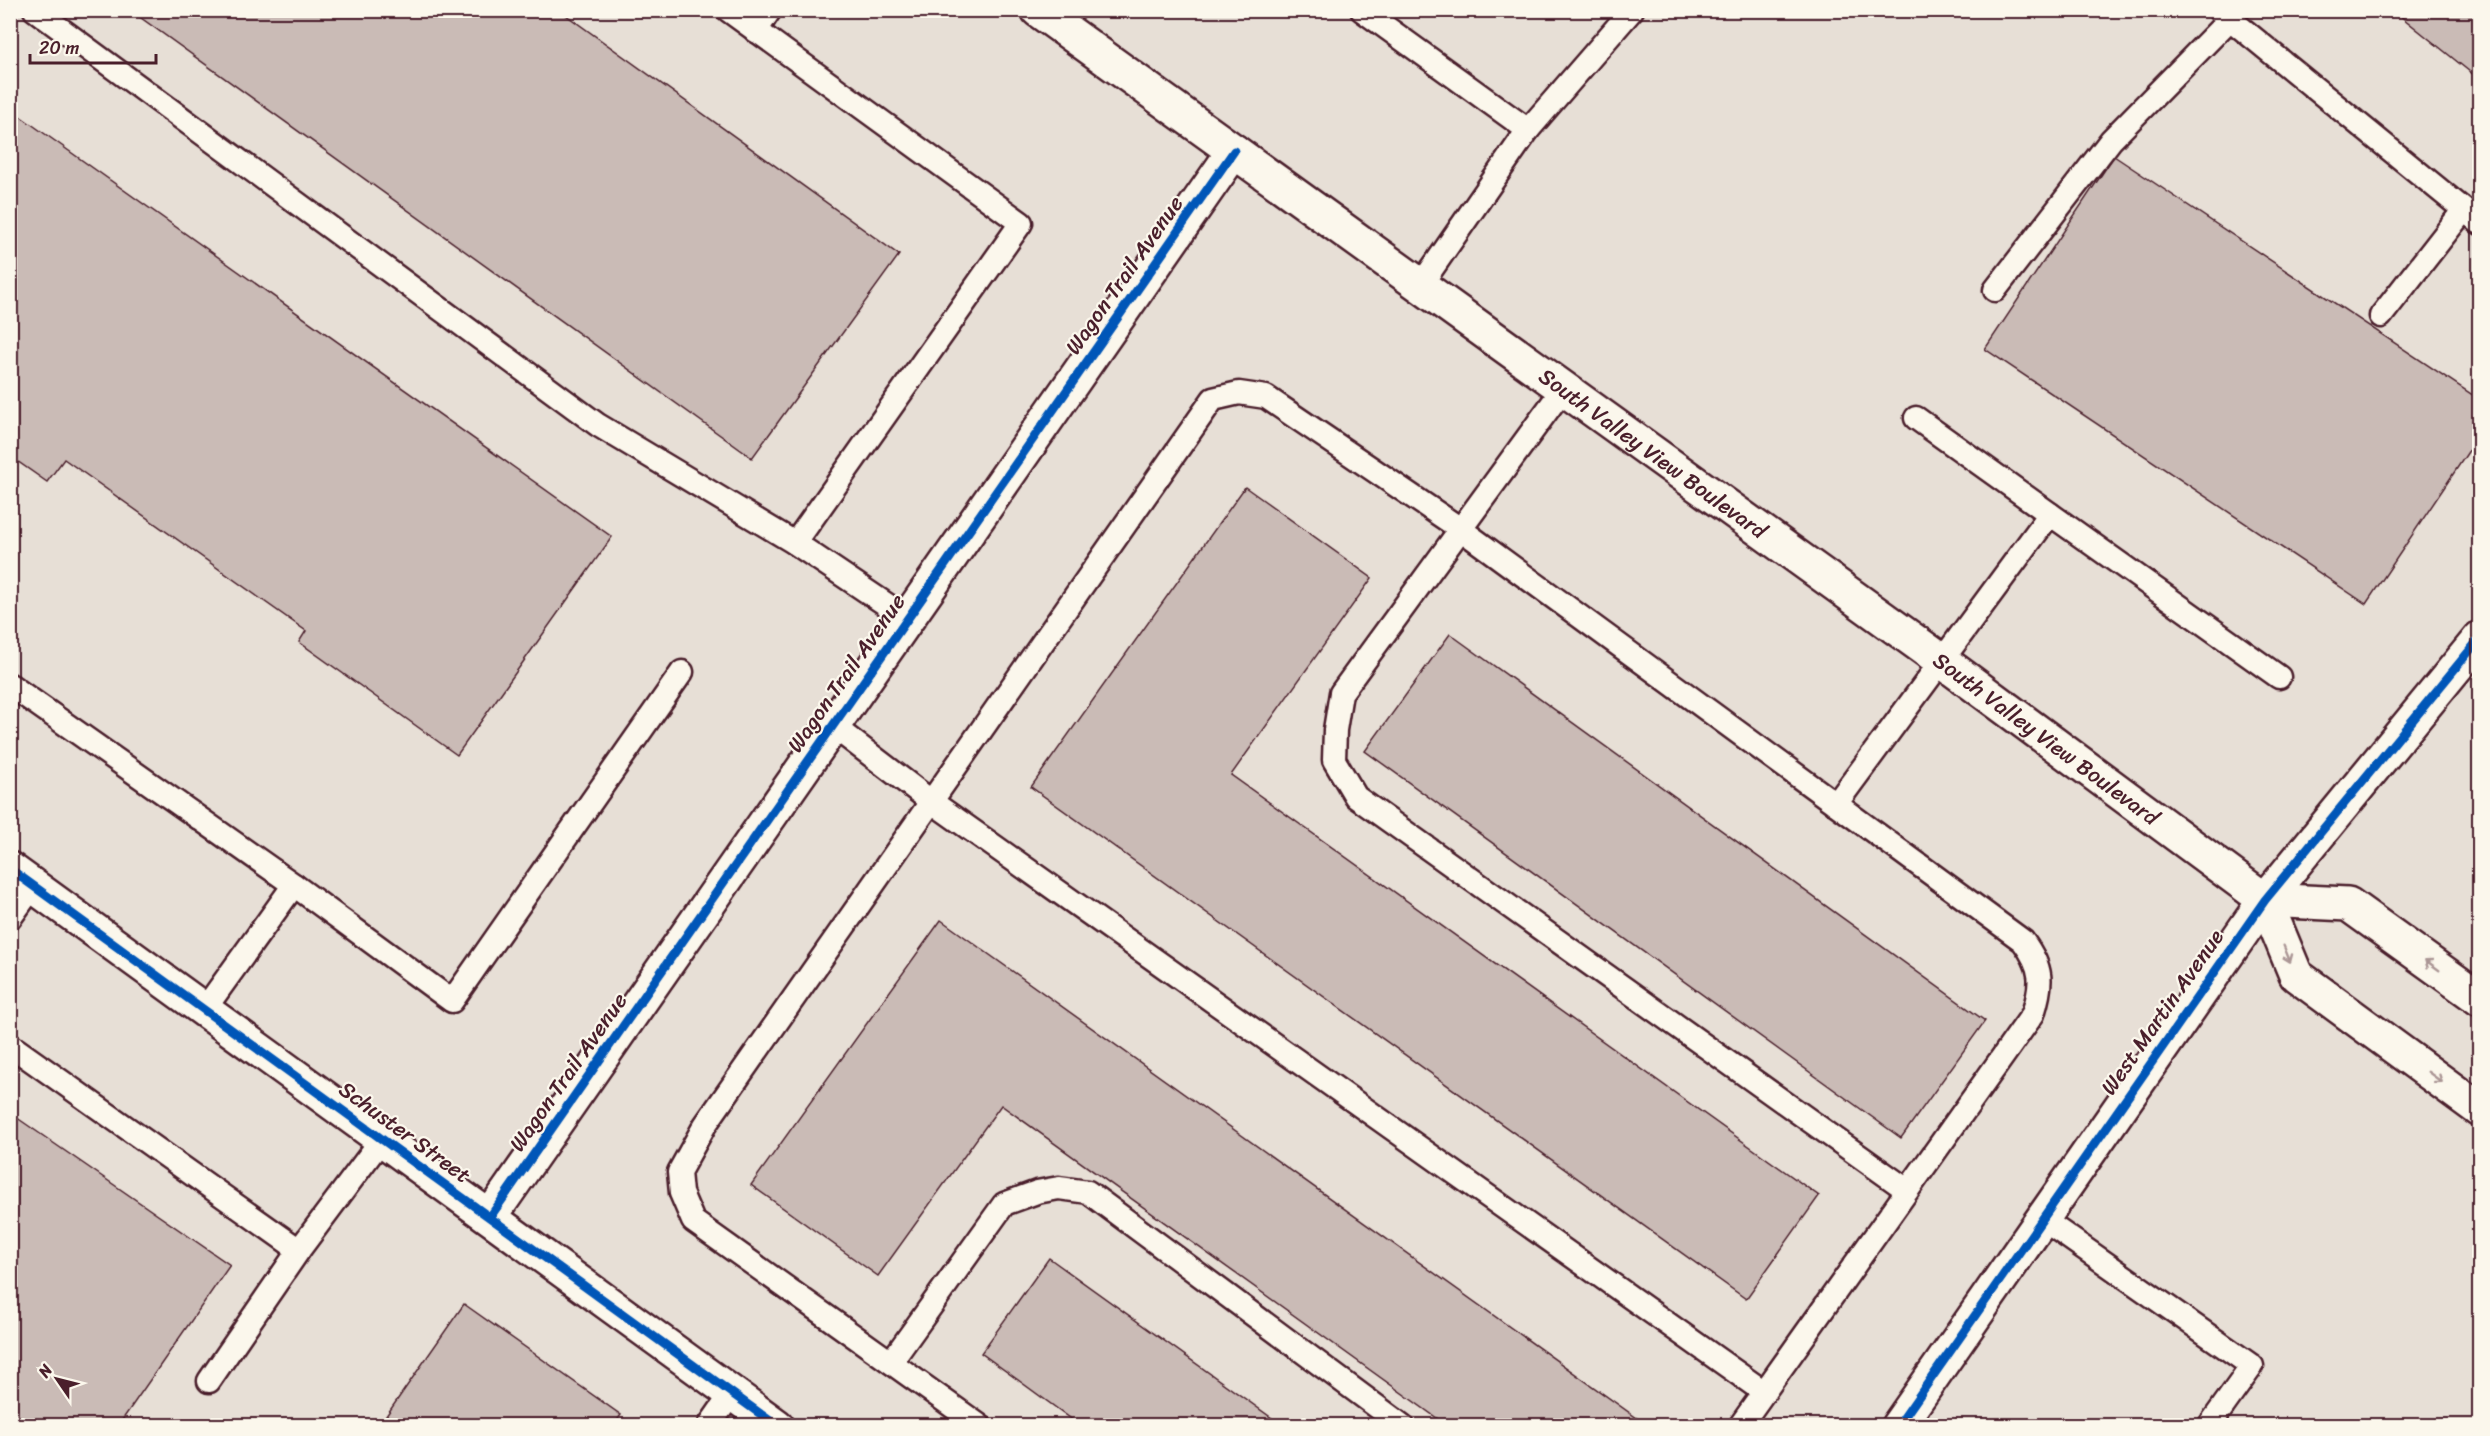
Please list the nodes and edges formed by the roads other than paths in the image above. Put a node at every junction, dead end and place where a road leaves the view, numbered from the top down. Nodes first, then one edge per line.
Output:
1 (35, 10) edge
2 (728, 10) edge
3 (770, 10) edge
4 (1038, 10) edge
5 (1362, 10) edge
6 (1632, 10) edge
7 (2225, 15) edge
8 (756, 31) junction
9 (1528, 130) junction
10 (1234, 151) junction
11 (2471, 217) edge
12 (1420, 286) junction
13 (1995, 290) dead end
14 (2381, 316) dead end
15 (1563, 389) junction
16 (1916, 418) dead end
17 (2050, 514) junction
18 (1459, 528) junction
19 (795, 543) junction
20 (908, 619) junction
21 (2480, 638) edge
22 (1942, 661) junction
23 (682, 672) dead end
24 (2279, 677) dead end
25 (10, 685) edge
26 (833, 726) junction
27 (932, 802) junction
28 (1836, 804) junction
29 (22, 878) edge
30 (294, 885) junction
31 (2265, 900) junction
32 (10, 918) edge
33 (2480, 999) edge
34 (204, 1011) junction
35 (10, 1045) edge
36 (2480, 1110) edge
37 (382, 1139) junction
38 (1907, 1190) junction
39 (490, 1217) junction
40 (2041, 1218) junction
41 (299, 1250) junction
42 (891, 1362) junction
43 (208, 1381) dead end
44 (1764, 1392) junction
45 (732, 1393) junction
46 (709, 1425) edge
47 (777, 1425) edge
48 (980, 1425) edge
49 (1403, 1425) edge
50 (1740, 1425) edge
51 (1898, 1425) edge
52 (2209, 1425) edge

1 - 19 lane
2 - 8 lane
3 - 8 lane
4 - 10 street, South Valley View Boulevard
5 - 9 lane
6 - 9 lane
7 - 11 lane
7 - 13 lane
8 - 19 lane
9 - 12 lane
10 - 12 street, South Valley View Boulevard
10 - 20 street, Wagon Trail Avenue
11 - 14 lane
12 - 15 street, South Valley View Boulevard
15 - 18 lane
15 - 22 street, South Valley View Boulevard
16 - 17 lane
17 - 22 lane
17 - 24 lane
18 - 27 lane
18 - 28 lane
18 - 38 lane
19 - 20 lane
20 - 26 street, Wagon Trail Avenue
21 - 31 street, West Martin Avenue
22 - 28 lane
22 - 31 street, South Valley View Boulevard
23 - 30 lane
25 - 30 lane
26 - 27 lane
26 - 39 street, Wagon Trail Avenue
27 - 42 lane
27 - 44 lane
28 - 38 lane
29 - 32 lane
29 - 34 street, Schuster Street
30 - 34 lane
33 -> 31 street
31 -> 36 street
31 - 40 street, West Martin Avenue
34 - 37 street, Schuster Street
35 - 41 lane
37 - 39 street, Schuster Street
37 - 41 lane
38 - 44 lane
39 - 45 street, Schuster Street
40 - 51 street, West Martin Avenue
40 - 52 lane
41 - 43 lane
42 - 48 lane
42 - 49 lane
44 - 50 lane
45 - 46 lane
45 - 47 street, Schuster Street

